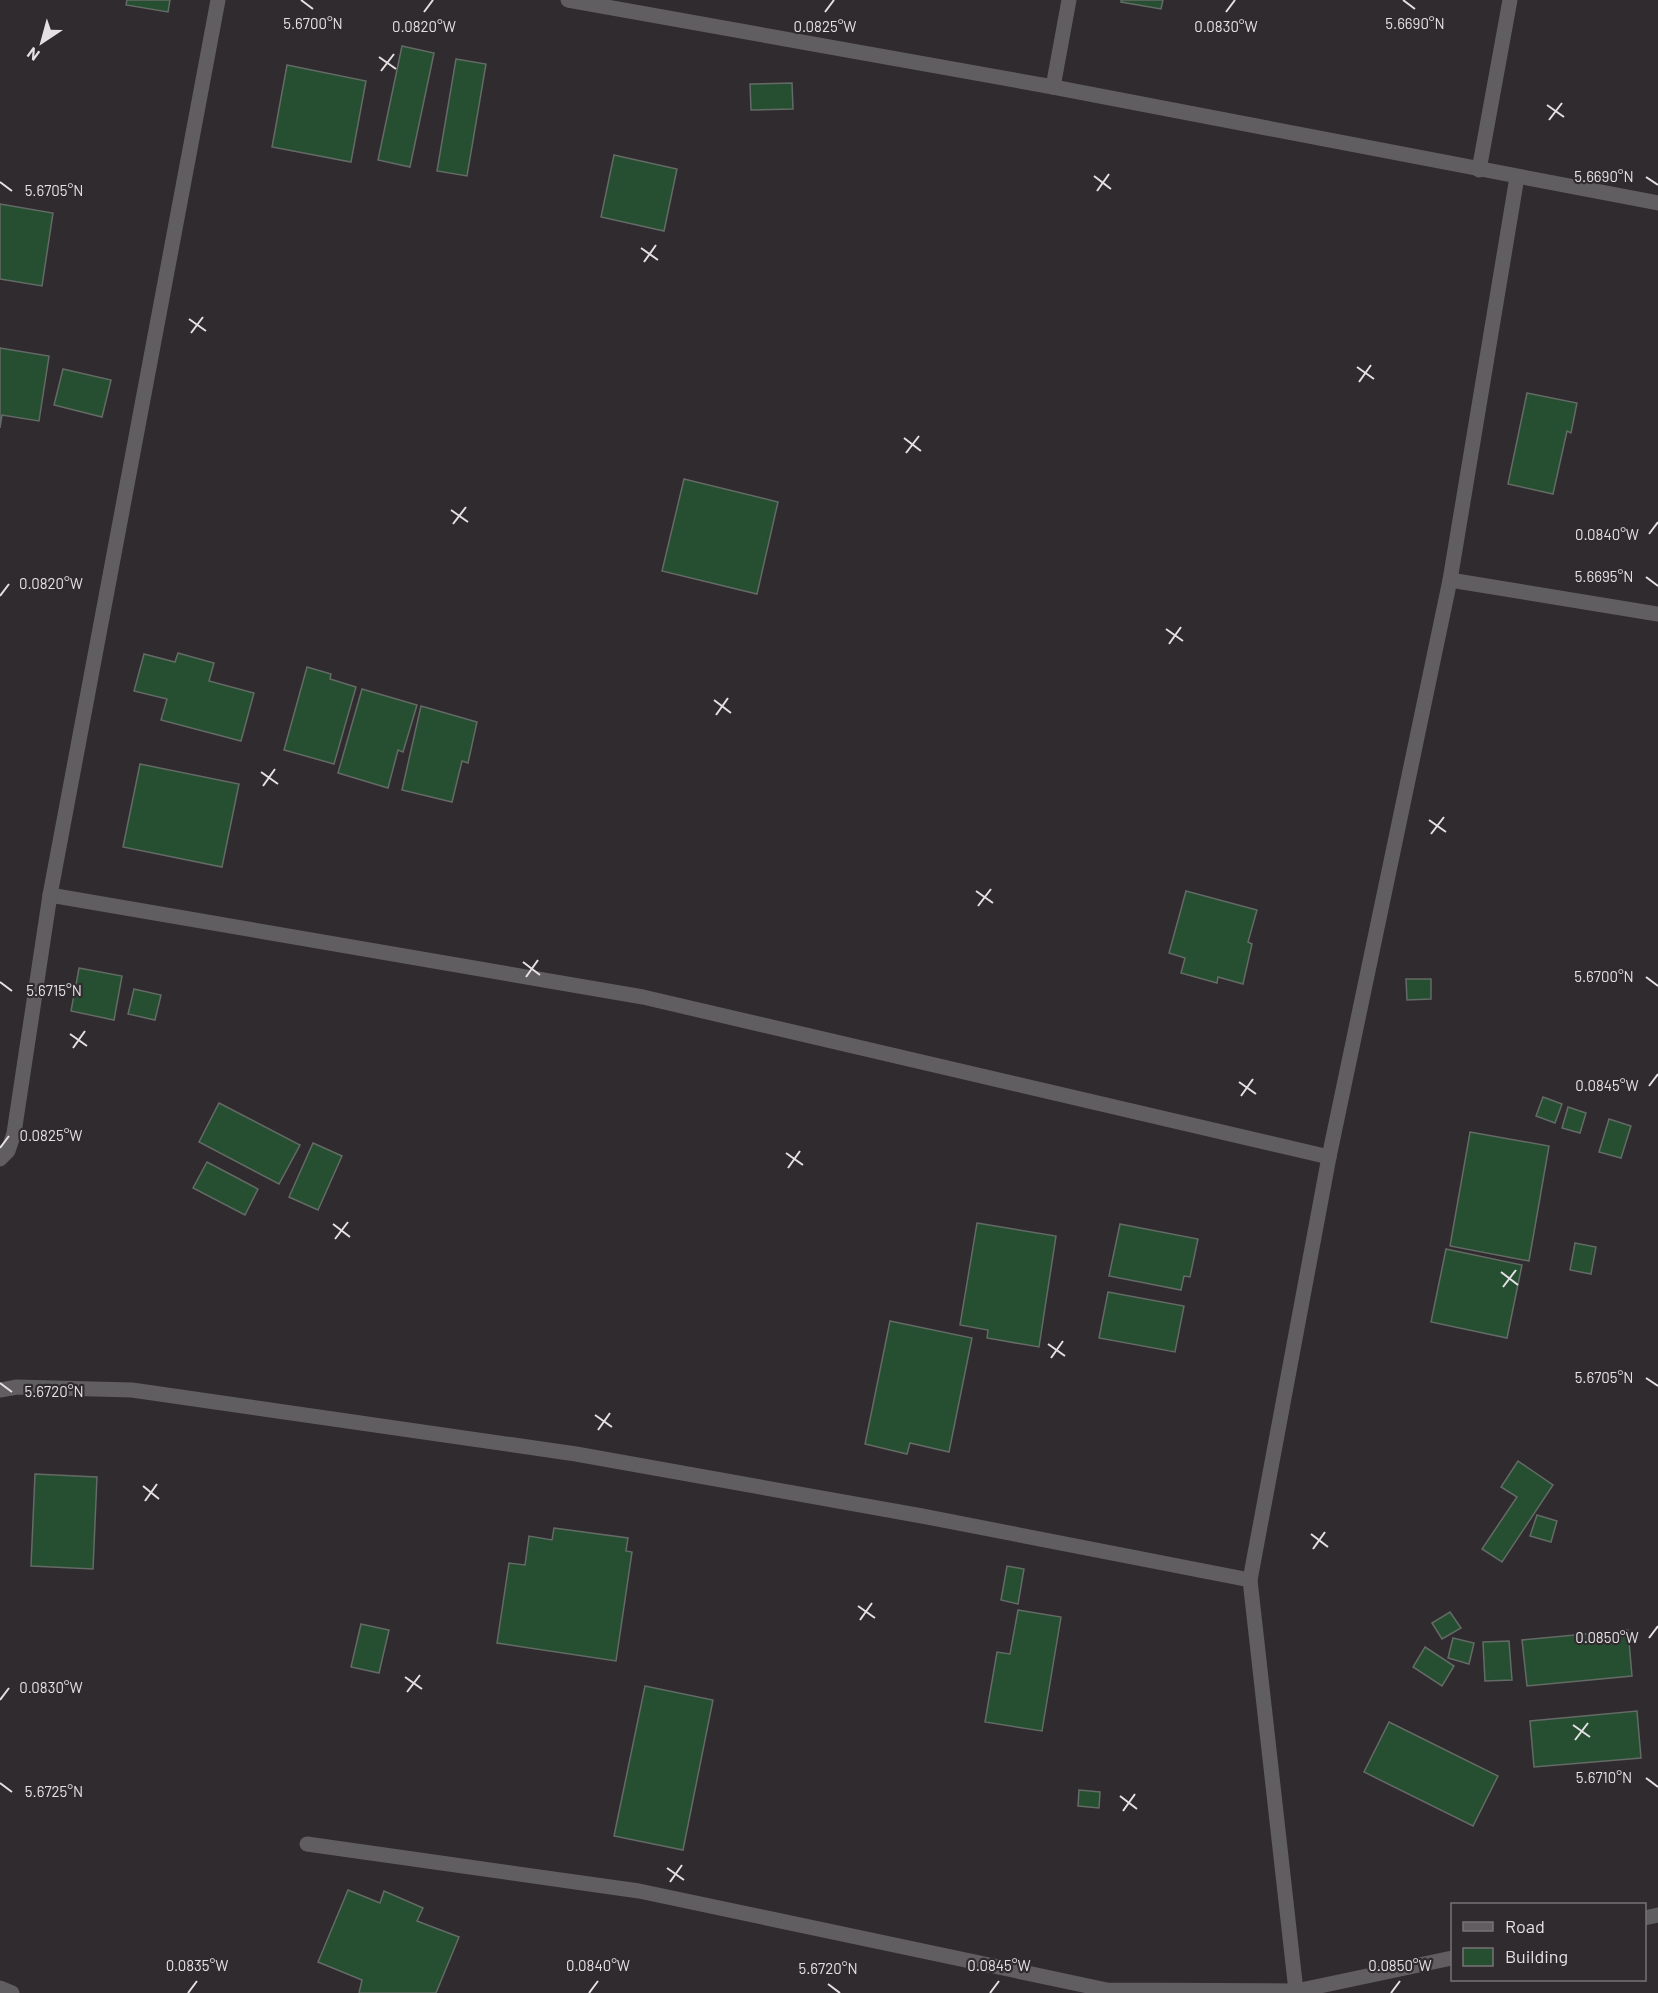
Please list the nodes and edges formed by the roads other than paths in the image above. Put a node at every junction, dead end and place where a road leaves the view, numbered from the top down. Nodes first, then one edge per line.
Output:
1 (218, 0) edge
2 (568, 0) edge
3 (1069, 0) edge
4 (1510, 0) edge
5 (1053, 87) junction
6 (1479, 170) junction
7 (1517, 177) junction
8 (1658, 203) edge
9 (1450, 580) junction
10 (1658, 614) edge
11 (50, 895) junction
12 (1329, 1157) junction
13 (0, 1159) edge
14 (0, 1389) edge
15 (1250, 1580) junction
16 (307, 1844) dead end
17 (1451, 1958) edge
18 (0, 1988) edge
19 (1296, 1991) junction
20 (12, 1993) edge

1 - 11 street
2 - 5 street
3 - 5 street
4 - 6 street
5 - 6 street
6 - 7 street
7 - 8 street
7 - 9 street
9 - 10 street
9 - 12 street
11 - 12 street
11 - 13 street
12 - 15 street
14 - 15 street
15 - 19 street
16 - 19 street
17 - 19 street
18 - 20 street

